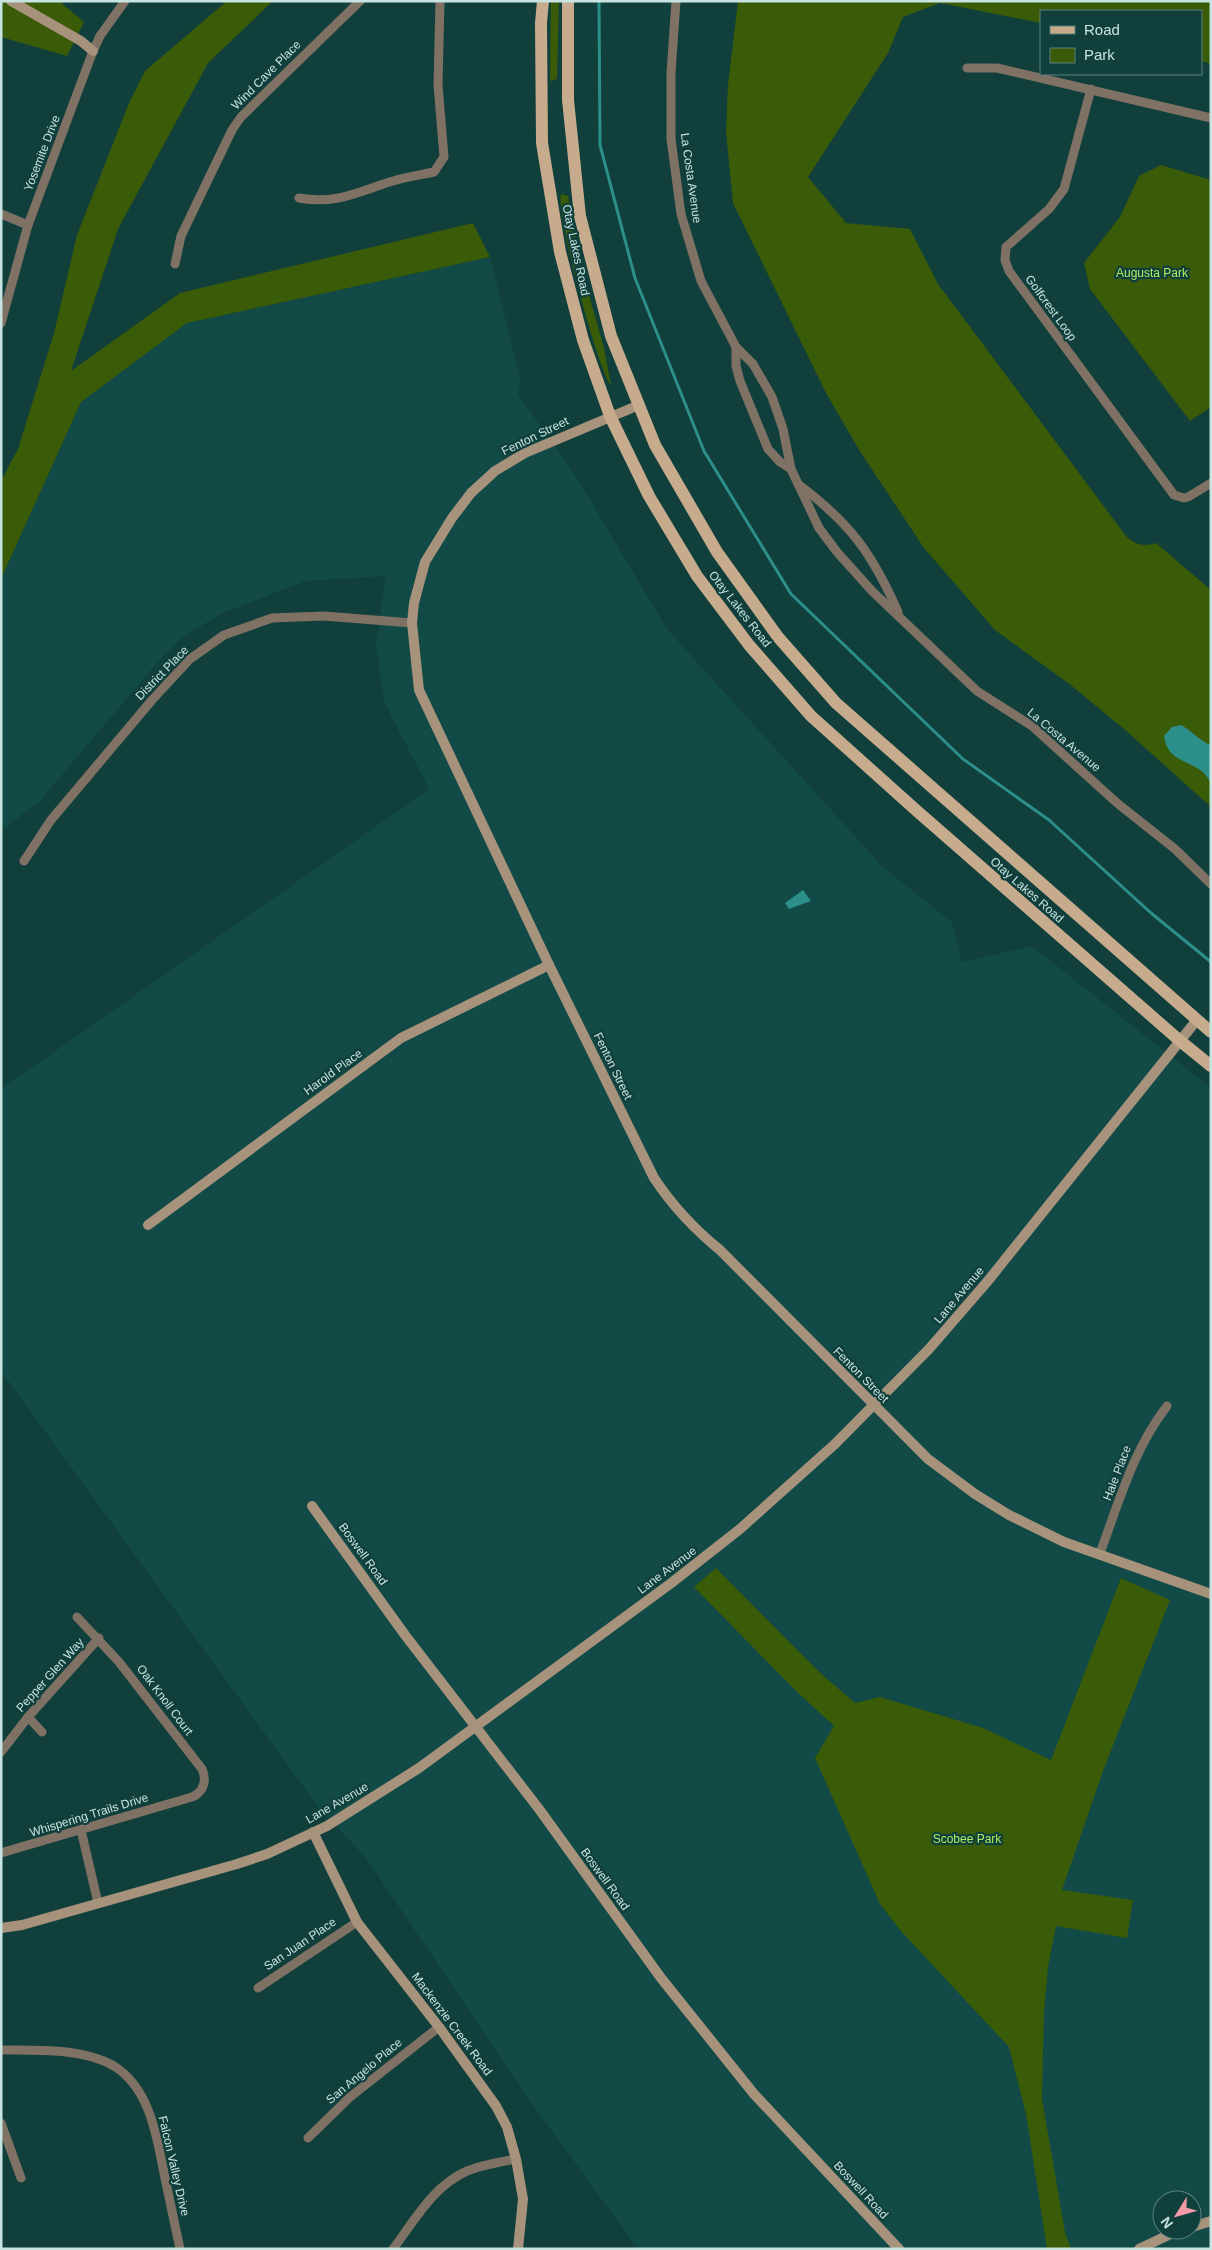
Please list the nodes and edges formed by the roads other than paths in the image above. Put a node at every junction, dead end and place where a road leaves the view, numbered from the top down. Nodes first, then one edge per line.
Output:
1 (11, 1) edge
2 (125, 1) edge
3 (360, 1) edge
4 (440, 1) edge
5 (542, 1) edge
6 (568, 1) edge
7 (676, 1) edge
8 (93, 51) junction
9 (967, 68) dead end
10 (1091, 89) junction
11 (1211, 118) edge
12 (299, 198) dead end
13 (1, 214) edge
14 (28, 225) junction
15 (175, 264) dead end
16 (1, 323) edge
17 (736, 347) junction
18 (639, 405) junction
19 (610, 416) junction
20 (791, 470) junction
21 (1211, 482) edge
22 (797, 484) junction
23 (900, 616) junction
24 (412, 623) junction
25 (24, 861) dead end
26 (1211, 884) edge
27 (549, 965) junction
28 (1196, 1021) junction
29 (1211, 1032) edge
30 (1179, 1040) junction
31 (1211, 1066) edge
32 (148, 1225) dead end
33 (873, 1405) junction
34 (1167, 1406) dead end
35 (312, 1506) dead end
36 (1100, 1553) junction
37 (1211, 1594) edge
38 (77, 1617) dead end
39 (99, 1638) junction
40 (28, 1717) junction
41 (475, 1727) junction
42 (42, 1732) dead end
43 (1, 1752) edge
44 (183, 1799) joint
45 (81, 1830) junction
46 (313, 1832) junction
47 (1, 1854) edge
48 (98, 1903) junction
49 (357, 1922) junction
50 (1, 1928) edge
51 (258, 1988) dead end
52 (439, 2027) junction
53 (1, 2050) edge
54 (1, 2123) edge
55 (308, 2138) dead end
56 (516, 2159) junction
57 (21, 2178) dead end
58 (1158, 2240) edge
59 (177, 2248) edge
60 (393, 2249) edge
61 (518, 2249) edge
62 (899, 2249) edge
63 (1139, 2249) edge

1 - 8 street
2 - 8 street, Yosemite Drive
3 - 15 street, Wind Cave Place
4 - 12 street
5 - 19 main road, Otay Lakes Road
6 - 18 main road, Otay Lakes Road
7 - 17 street, La Costa Avenue
8 - 14 street, Yosemite Drive
9 - 10 street
10 - 11 street
10 - 21 street, Golfcrest Loop
13 - 14 street
14 - 16 street, Yosemite Drive
17 - 20 street, La Costa Avenue
17 - 20 street, La Costa Avenue
18 - 19 street, Fenton Street
18 - 28 main road, Otay Lakes Road
19 - 24 street, Fenton Street
19 - 30 main road, Otay Lakes Road
20 - 22 street, La Costa Avenue
22 - 23 street, La Costa Avenue
22 - 23 street, La Costa Avenue
23 - 26 street, La Costa Avenue
24 - 25 street, District Place
24 - 27 street, Fenton Street
27 - 32 street, Harold Place
27 - 33 street, Fenton Street
28 - 29 main road, Otay Lakes Road
28 - 30 street, Lane Avenue
30 - 31 main road, Otay Lakes Road
30 - 33 street, Lane Avenue
33 - 36 street, Fenton Street
33 - 41 street, Lane Avenue
34 - 36 street, Hale Place
35 - 41 street, Boswell Road
36 - 37 street, Fenton Street
38 - 39 street, Oak Knoll Court
39 - 40 street, Pepper Glen Way
39 - 44 street, Oak Knoll Court
40 - 42 street
40 - 43 street, Pepper Glen Way
41 - 46 street, Lane Avenue
41 - 62 street, Boswell Road
44 - 45 street, Whispering Trails Drive
45 - 47 street, Whispering Trails Drive
45 - 48 street
46 - 48 street, Lane Avenue
46 - 49 street, Mackenzie Creek Road
48 - 50 street, Lane Avenue
49 - 51 street, San Juan Place
49 - 52 street, Mackenzie Creek Road
52 - 55 street, San Angelo Place
52 - 56 street, Mackenzie Creek Road
53 - 59 street, Falcon Valley Drive
54 - 57 street
56 - 60 street
56 - 61 street, Mackenzie Creek Road
58 - 63 street

